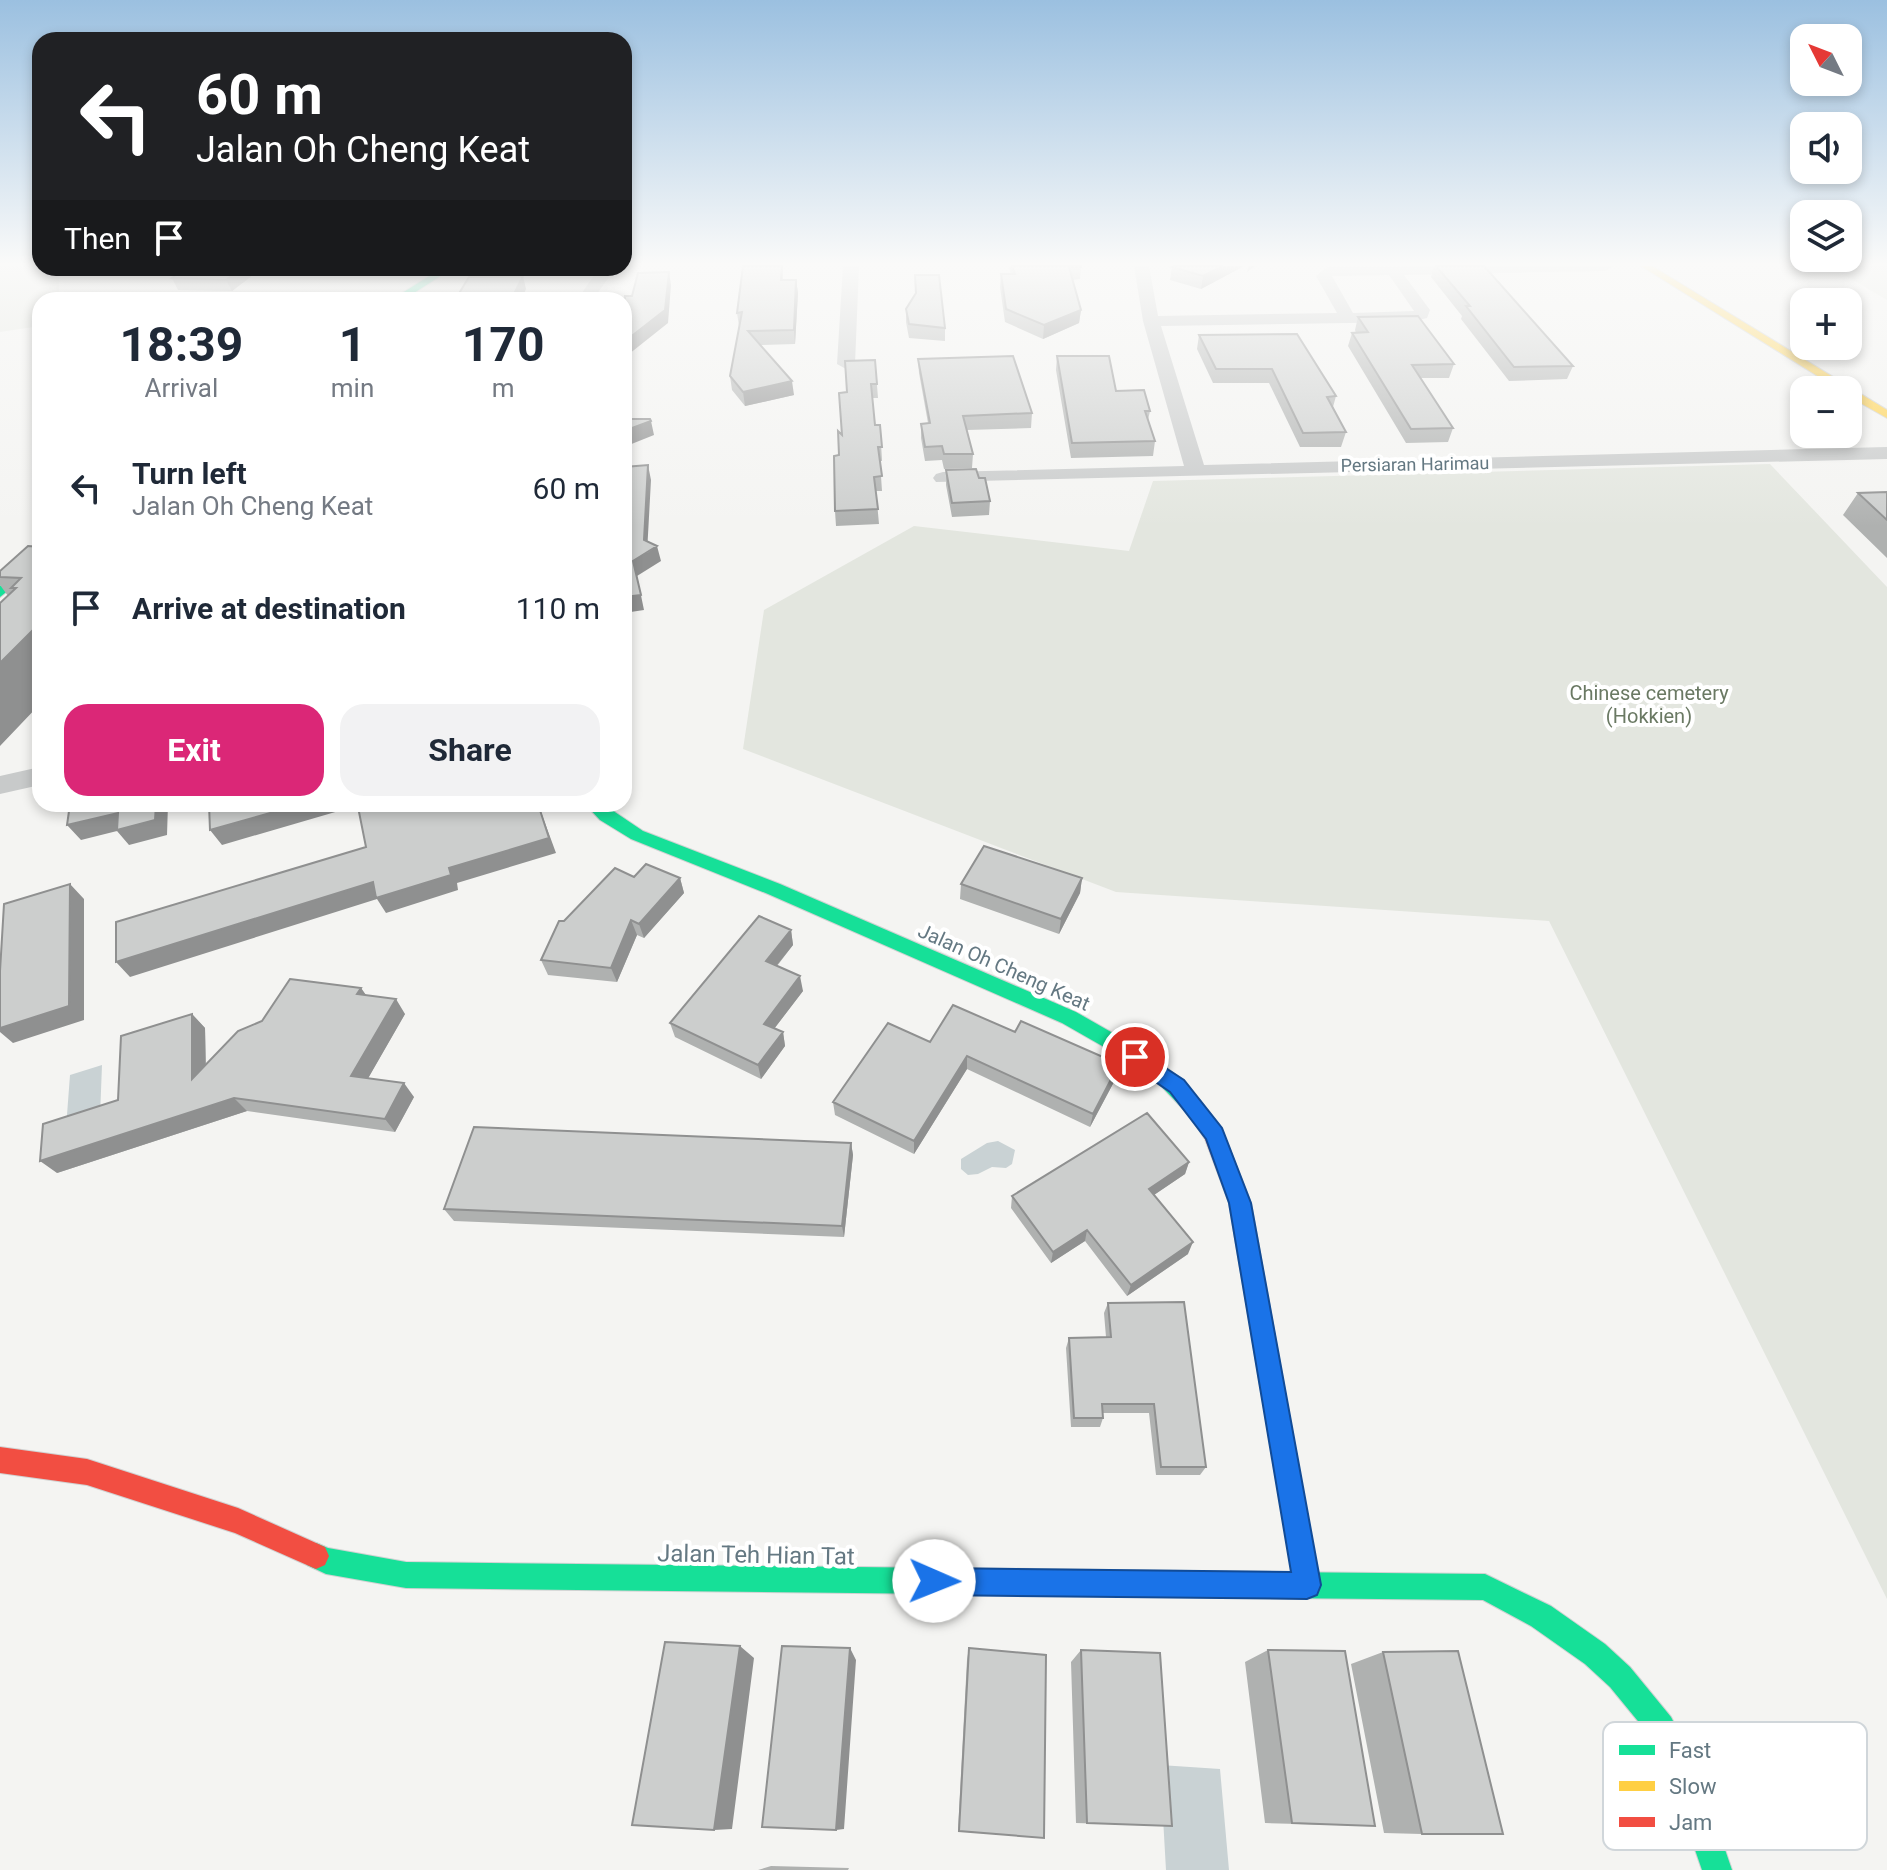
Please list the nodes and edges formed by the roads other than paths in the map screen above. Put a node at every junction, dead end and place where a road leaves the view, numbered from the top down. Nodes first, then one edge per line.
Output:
1 (847, 353) edge
2 (1161, 353) edge
3 (1763, 353) edge
4 (1787, 353) edge
5 (846, 364) edge
6 (1798, 376) edge
7 (1824, 376) edge
8 (1862, 399) edge
9 (1887, 415) edge
10 (1862, 417) edge
11 (1887, 432) edge
12 (1887, 453) edge
13 (1195, 469) junction
14 (943, 478) edge
15 (32, 565) edge
16 (0, 593) edge
17 (32, 778) edge
18 (0, 785) edge
19 (600, 812) edge
20 (0, 1460) edge
21 (1307, 1585) junction
22 (1657, 1722) edge
23 (1710, 1850) edge
24 (1717, 1870) edge

1 - 5 street
2 - 13 street
3 - 6 street
4 - 7 street
8 - 9 street
10 - 11 street
12 - 13 street, Persiaran Harimau
13 - 14 street, Persiaran Harimau
15 - 16 street
17 - 18 street
19 - 21 street, Jalan Oh Cheng Keat
20 - 21 street, Jalan Teh Hian Tat
21 - 22 street, Jalan Teh Hian Tat
23 - 24 street, Jalan Teh Hian Tat

